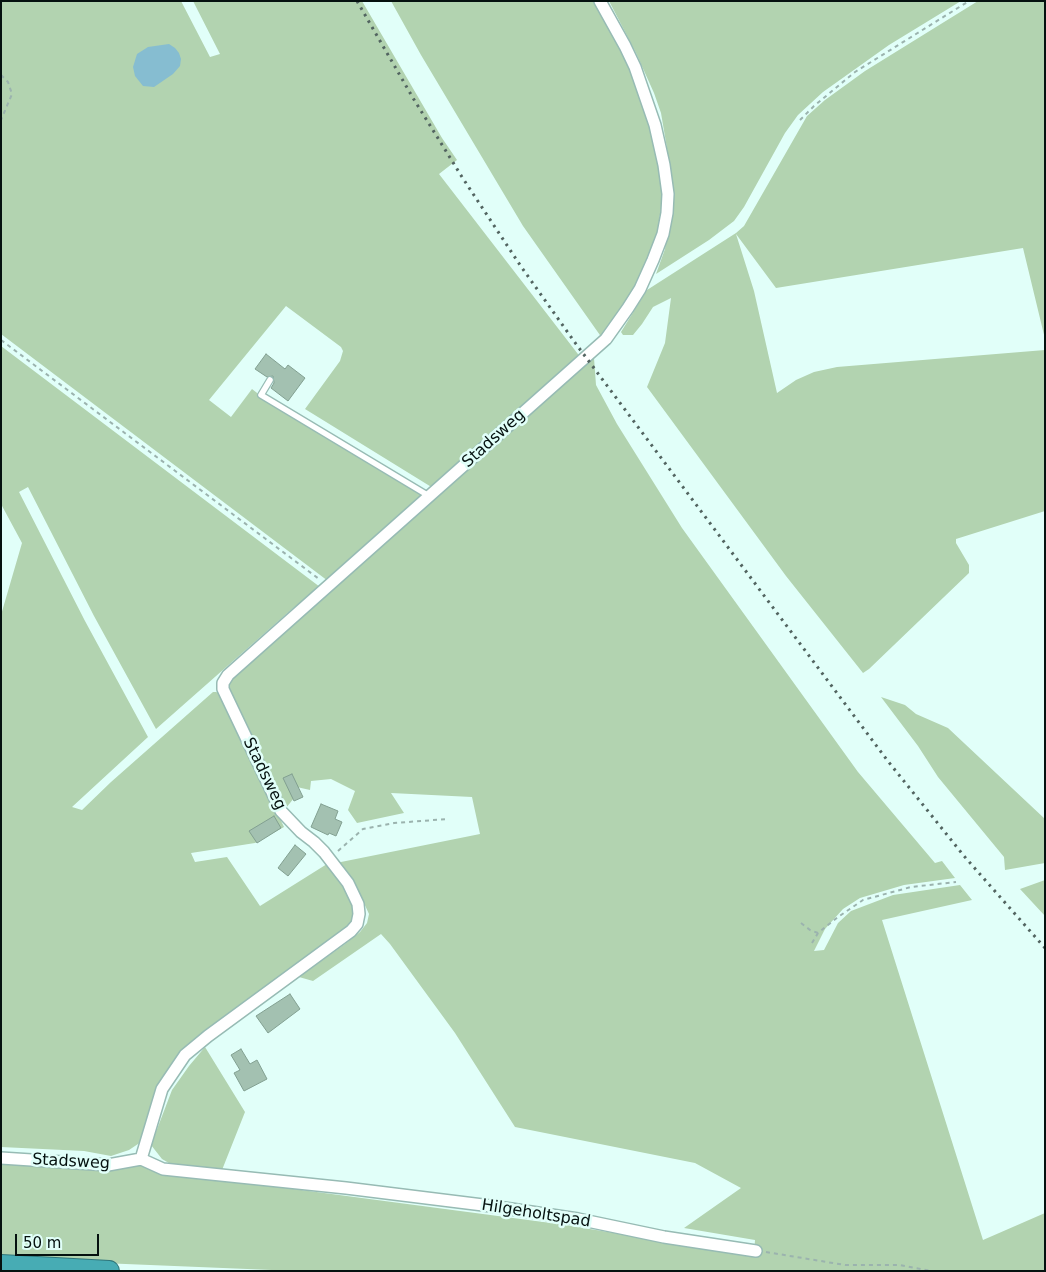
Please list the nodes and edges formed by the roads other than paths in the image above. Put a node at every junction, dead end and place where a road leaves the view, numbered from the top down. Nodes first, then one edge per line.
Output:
1 (600, 1) edge
2 (270, 380) dead end
3 (430, 497) junction
4 (1, 1158) edge
5 (141, 1159) junction
6 (756, 1251) road end
7 (1, 1265) edge
8 (109, 1271) edge

1 - 3 street, Stadsweg
2 - 3 lane
3 - 5 street, Stadsweg
4 - 5 street, Stadsweg
5 - 6 street, Hilgeholtspad
7 - 8 highway

